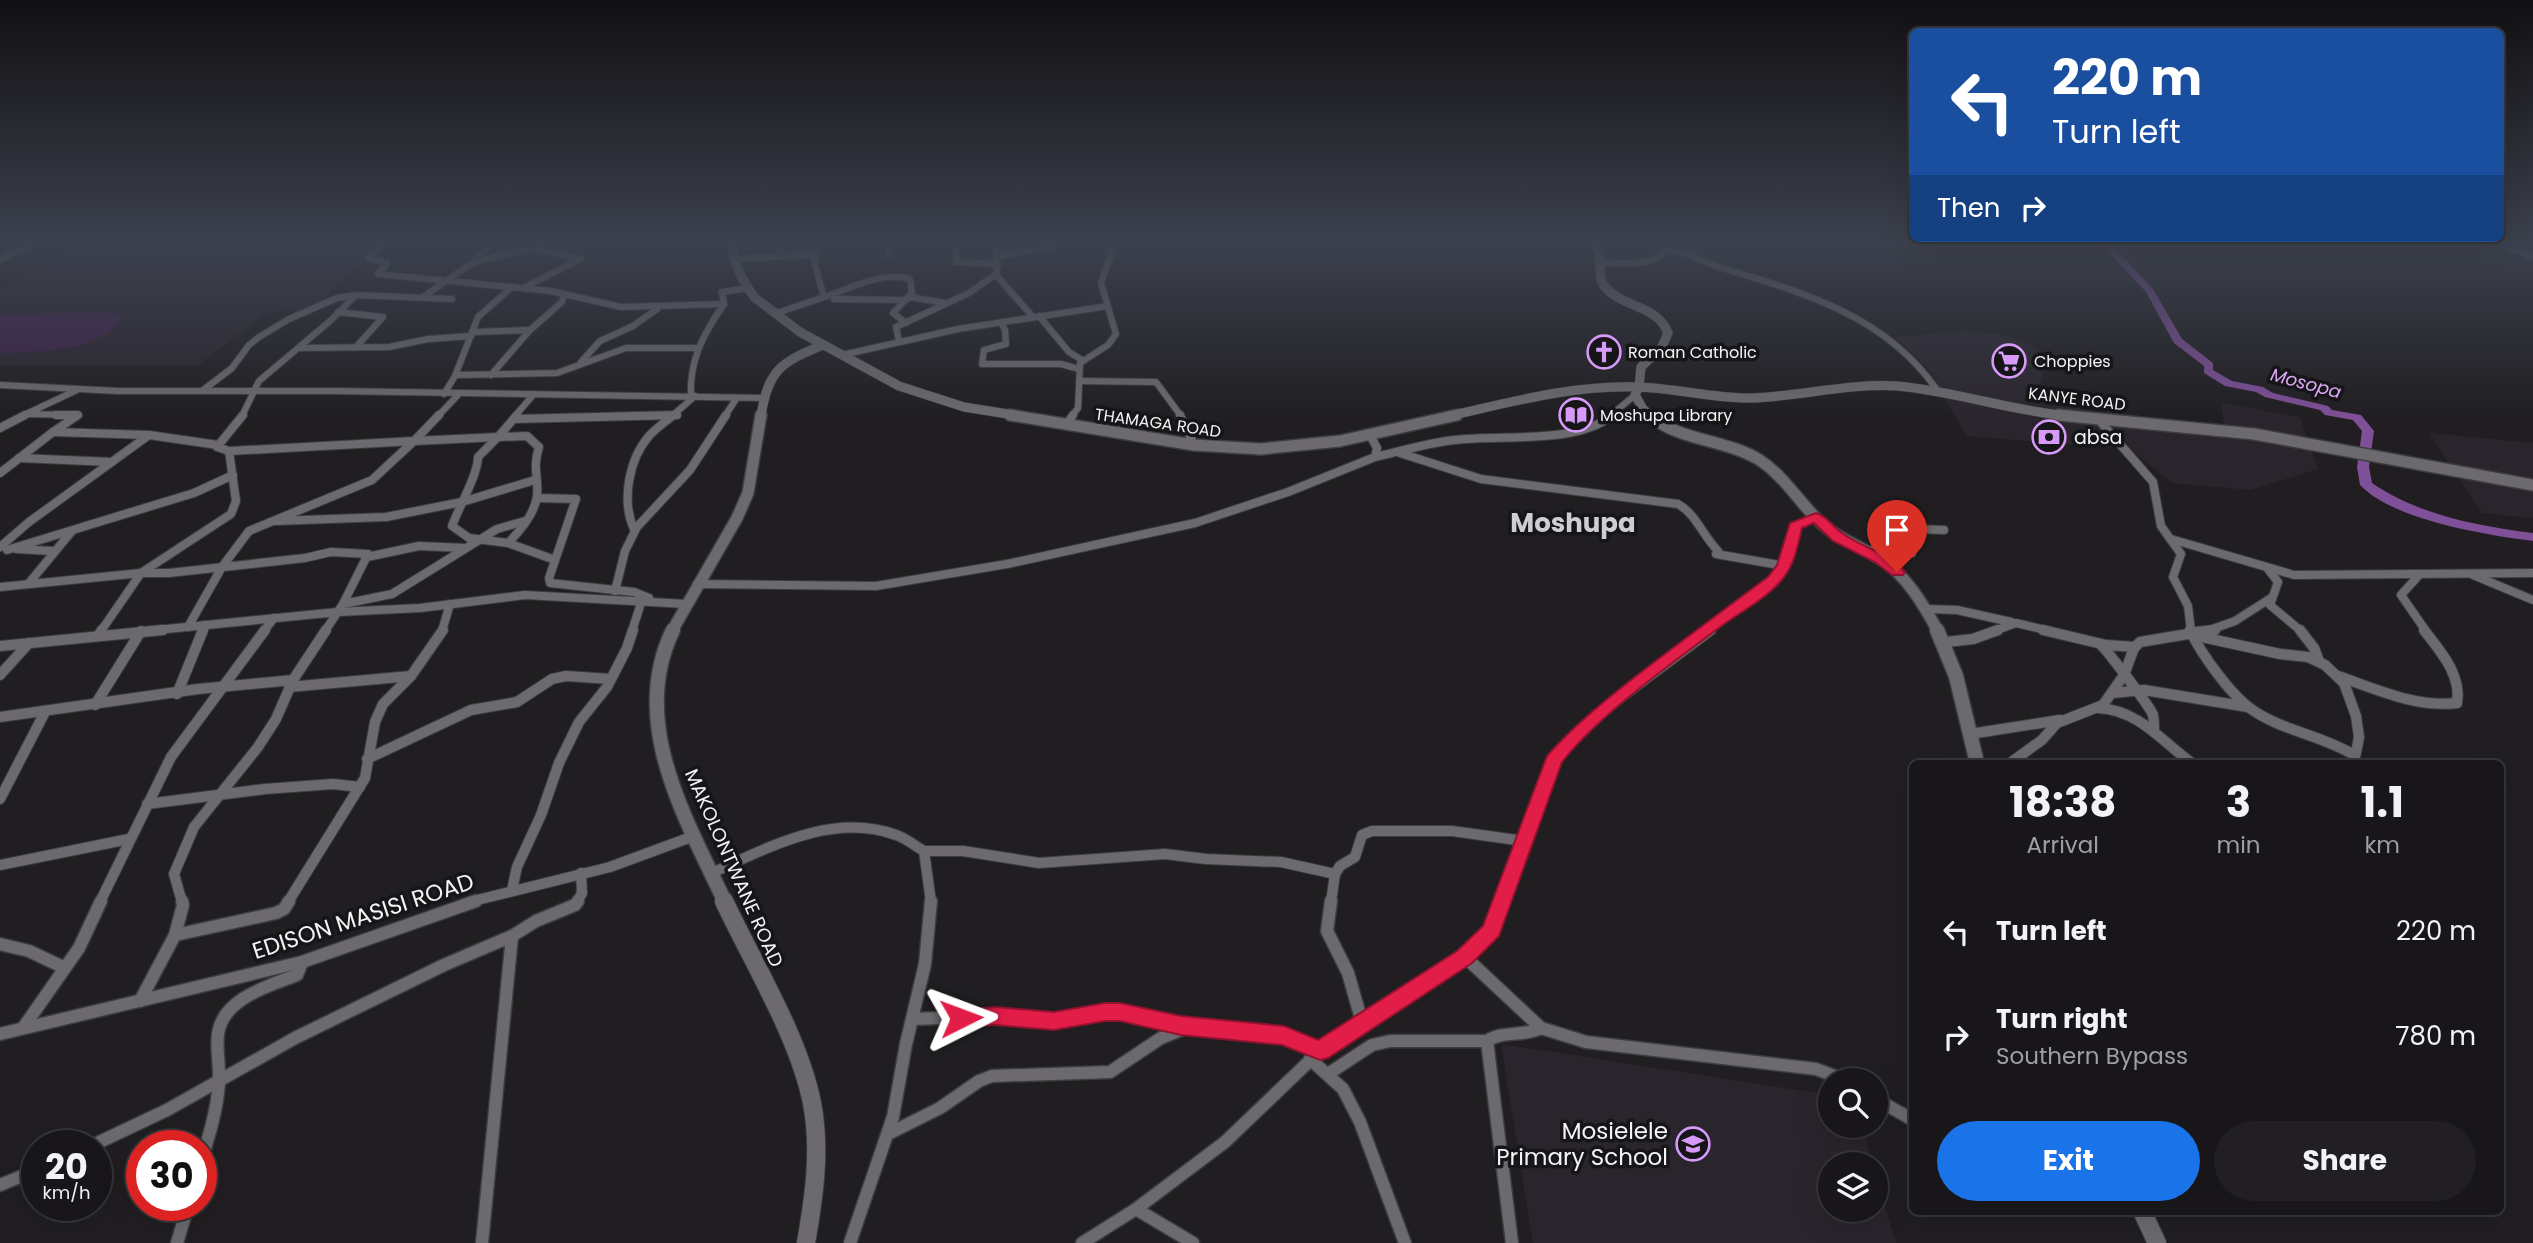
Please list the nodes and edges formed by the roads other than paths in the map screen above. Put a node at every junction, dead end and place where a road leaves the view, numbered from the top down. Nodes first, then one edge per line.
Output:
1 (326, 303) edge
2 (348, 303) edge
3 (494, 303) edge
4 (561, 303) edge
5 (602, 303) edge
6 (690, 303) edge
7 (690, 303) edge
8 (760, 303) edge
9 (808, 303) edge
10 (903, 303) edge
11 (947, 303) edge
12 (1022, 303) edge
13 (1107, 303) edge
14 (1627, 303) edge
15 (1823, 303) edge
16 (724, 304) joint
17 (1108, 306) junction
18 (662, 308) junction
19 (338, 312) junction
20 (774, 314) junction
21 (1036, 317) junction
22 (1001, 322) junction
23 (906, 323) junction
24 (530, 330) junction
25 (472, 334) junction
26 (899, 341) junction
27 (823, 345) junction
28 (356, 347) junction
29 (299, 348) junction
30 (696, 348) junction
31 (842, 355) junction
32 (1082, 360) junction
33 (578, 366) junction
34 (1079, 369) junction
35 (456, 375) junction
36 (491, 375) junction
37 (1080, 381) junction
38 (0, 385) edge
39 (78, 390) junction
40 (1937, 390) junction
41 (202, 391) junction
42 (256, 391) junction
43 (1637, 391) junction
44 (444, 394) junction
45 (534, 394) junction
46 (458, 395) junction
47 (693, 396) junction
48 (766, 398) junction
49 (736, 399) junction
50 (26, 414) junction
51 (677, 415) junction
52 (514, 419) junction
53 (2098, 419) junction
54 (1066, 425) junction
55 (0, 428) edge
56 (53, 432) junction
57 (149, 435) junction
58 (1370, 435) junction
59 (498, 437) junction
60 (414, 441) junction
61 (218, 445) junction
62 (1195, 446) junction
63 (229, 451) junction
64 (1400, 453) junction
65 (1375, 457) junction
66 (19, 458) junction
67 (112, 462) junction
68 (0, 473) edge
69 (233, 475) junction
70 (535, 480) junction
71 (2533, 485) edge
72 (537, 498) junction
73 (462, 502) junction
74 (1816, 517) junction
75 (525, 521) junction
76 (270, 522) junction
77 (77, 527) junction
78 (634, 529) junction
79 (1944, 530) dead end
80 (2171, 539) junction
81 (479, 540) junction
82 (508, 543) junction
83 (466, 548) junction
84 (2, 549) edge
85 (1861, 549) junction
86 (52, 551) junction
87 (367, 557) junction
88 (555, 560) junction
89 (1785, 566) junction
90 (222, 567) junction
91 (2267, 569) junction
92 (2462, 572) junction
93 (141, 573) junction
94 (2533, 573) edge
95 (2420, 574) junction
96 (29, 583) junction
97 (697, 584) junction
98 (0, 587) edge
99 (615, 591) junction
100 (2271, 598) junction
101 (642, 600) junction
102 (2533, 600) edge
103 (653, 601) junction
104 (450, 604) junction
105 (686, 604) junction
106 (341, 608) junction
107 (1926, 609) junction
108 (274, 618) junction
109 (2016, 623) junction
110 (205, 625) junction
111 (188, 627) junction
112 (141, 631) junction
113 (2191, 633) junction
114 (98, 636) junction
115 (1945, 642) junction
116 (29, 643) junction
117 (2098, 643) junction
118 (0, 646) edge
119 (2136, 647) junction
120 (2319, 661) junction
121 (0, 675) edge
122 (2124, 675) junction
123 (2337, 675) junction
124 (411, 676) junction
125 (610, 679) junction
126 (291, 683) junction
127 (220, 687) junction
128 (2134, 690) junction
129 (2112, 693) junction
130 (177, 694) junction
131 (95, 705) junction
132 (2248, 707) junction
133 (2098, 708) junction
134 (46, 712) junction
135 (0, 717) edge
136 (2062, 720) junction
137 (2154, 732) junction
138 (1970, 734) junction
139 (367, 759) junction
140 (2354, 759) edge
141 (1976, 760) edge
142 (2014, 760) edge
143 (2187, 760) edge
144 (360, 787) junction
145 (222, 792) junction
146 (0, 799) edge
147 (147, 804) junction
148 (694, 836) junction
149 (129, 839) junction
150 (1524, 841) junction
151 (924, 851) junction
152 (0, 865) edge
153 (581, 873) junction
154 (712, 873) junction
155 (1335, 873) junction
156 (512, 890) junction
157 (175, 935) junction
158 (512, 936) junction
159 (0, 944) edge
160 (1465, 957) junction
161 (302, 962) junction
162 (65, 968) junction
163 (140, 1000) junction
164 (913, 1019) junction
165 (1362, 1022) junction
166 (1190, 1026) junction
167 (23, 1028) junction
168 (1541, 1028) junction
169 (0, 1034) edge
170 (1486, 1041) junction
171 (1315, 1055) junction
172 (1818, 1072) edge
173 (1328, 1073) junction
174 (219, 1082) junction
175 (1888, 1106) edge
176 (1909, 1118) edge
177 (211, 1130) edge
178 (888, 1134) junction
179 (112, 1136) edge
180 (21, 1176) edge
181 (0, 1185) edge
182 (1136, 1209) junction
183 (2144, 1215) edge
184 (184, 1221) edge
185 (177, 1243) edge
186 (482, 1243) edge
187 (806, 1243) edge
188 (850, 1243) edge
189 (1082, 1243) edge
190 (1193, 1243) edge
191 (1405, 1243) edge
192 (1512, 1243) edge
193 (2157, 1243) edge

1 - 41 street
2 - 19 street
3 - 25 street
4 - 24 street
5 - 18 street
6 - 18 street
7 - 16 street
8 - 20 main road, THAMAGA ROAD
9 - 20 street
10 - 23 street
11 - 23 street
12 - 21 street
13 - 17 street
14 - 43 main road
15 - 40 street
16 - 30 street
17 - 21 street
17 - 32 street
18 - 33 street
19 - 28 street
19 - 29 street
20 - 27 main road, THAMAGA ROAD
21 - 22 street
21 - 32 street
22 - 26 street
22 - 34 street
23 - 26 street
24 - 25 street
24 - 36 street
25 - 28 street
25 - 35 street
26 - 31 street
27 - 31 main road, THAMAGA ROAD
27 - 48 main road, MAKOLONTWANE ROAD
28 - 29 street
29 - 42 street
30 - 33 street
30 - 47 street
31 - 54 main road, THAMAGA ROAD
32 - 34 street
33 - 36 street
34 - 37 street
35 - 36 street
35 - 44 street
37 - 54 street
37 - 62 street
38 - 39 street
39 - 41 street
39 - 50 street
40 - 43 main road, KANYE ROAD
40 - 53 main road, KANYE ROAD
41 - 42 street
42 - 44 street
42 - 61 street
43 - 58 main road, THAMAGA ROAD
43 - 64 street
43 - 74 main road
44 - 46 street
45 - 46 street
45 - 47 street
45 - 52 street
46 - 60 street
47 - 49 street
47 - 51 street
48 - 49 street
48 - 97 main road, MAKOLONTWANE ROAD
49 - 78 street
50 - 55 street
50 - 56 street
51 - 52 street
51 - 78 street
52 - 59 street
53 - 71 main road, KANYE ROAD
53 - 80 street
54 - 62 main road, THAMAGA ROAD
56 - 57 street
56 - 66 street
57 - 61 street
57 - 67 street
58 - 62 main road, THAMAGA ROAD
58 - 65 street
59 - 60 street
59 - 70 street
59 - 73 street
60 - 63 street
60 - 76 street
61 - 63 street
63 - 69 street
64 - 65 street
64 - 89 street
65 - 97 street
66 - 67 street
66 - 68 street
67 - 84 street
69 - 77 street
69 - 93 street
70 - 72 street
70 - 73 street
72 - 75 street
72 - 88 street
73 - 76 street
73 - 81 street
74 - 85 main road
74 - 89 street
75 - 81 street
75 - 82 street
76 - 90 street
77 - 84 street
77 - 86 street
78 - 99 street
79 - 85 street
80 - 91 street
80 - 113 street
81 - 82 street
81 - 83 street
82 - 88 street
83 - 87 street
83 - 106 street
84 - 86 street
85 - 107 main road
86 - 96 street
87 - 90 street
87 - 106 street
88 - 99 street
89 - 150 street
90 - 93 street
90 - 111 street
91 - 95 street
91 - 100 street
92 - 94 street
92 - 95 street
92 - 102 street
93 - 96 street
93 - 114 street
95 - 123 street
96 - 98 street
97 - 105 main road, MAKOLONTWANE ROAD
99 - 103 street
100 - 113 street
100 - 120 street
101 - 103 street
101 - 104 street
101 - 125 street
103 - 105 street
104 - 106 street
104 - 124 street
105 - 148 main road, MAKOLONTWANE ROAD
106 - 108 street
106 - 126 street
107 - 109 street
107 - 115 main road
108 - 110 street
108 - 127 street
109 - 115 street
109 - 117 street
110 - 111 street
110 - 130 street
111 - 112 street
112 - 114 street
112 - 131 street
113 - 119 street
113 - 120 street
113 - 132 street
114 - 116 street
115 - 138 main road
116 - 118 street
116 - 121 street
117 - 119 street
117 - 122 street
119 - 122 street
120 - 123 street
122 - 128 street
122 - 129 street
123 - 140 street
124 - 126 street
124 - 139 street
125 - 139 street
125 - 156 street
126 - 127 street
126 - 145 street
127 - 130 street
127 - 147 street
128 - 129 street
128 - 132 street
128 - 137 street
129 - 133 street
130 - 131 street
131 - 134 street
132 - 140 street
133 - 136 street
133 - 137 street
134 - 135 street
134 - 146 street
136 - 138 street
136 - 142 street
137 - 143 street
138 - 141 main road
139 - 144 street
144 - 145 street
144 - 157 street
145 - 147 street
145 - 157 street
147 - 149 street
148 - 153 street, EDISON MASISI ROAD
148 - 154 main road, MAKOLONTWANE ROAD
149 - 152 street
149 - 162 street
150 - 155 street
150 - 160 street
151 - 154 street
151 - 155 street
151 - 164 street
153 - 156 street, EDISON MASISI ROAD
153 - 158 street
154 - 187 main road, MAKOLONTWANE ROAD
155 - 165 street
156 - 161 street, EDISON MASISI ROAD
157 - 163 street
158 - 174 street
158 - 186 street
159 - 162 street
160 - 165 street
160 - 168 street
161 - 163 street, EDISON MASISI ROAD
161 - 174 street
162 - 167 street
163 - 167 street, EDISON MASISI ROAD
164 - 166 street
164 - 178 street
165 - 171 street
166 - 171 street
166 - 178 street
167 - 169 street, EDISON MASISI ROAD
168 - 170 street
168 - 172 street
170 - 173 street
170 - 192 street
171 - 173 street
171 - 182 street
173 - 191 street
174 - 177 street
174 - 179 street
175 - 176 street
178 - 188 street
180 - 181 street
182 - 189 street
182 - 190 street
183 - 193 main road
184 - 185 street

